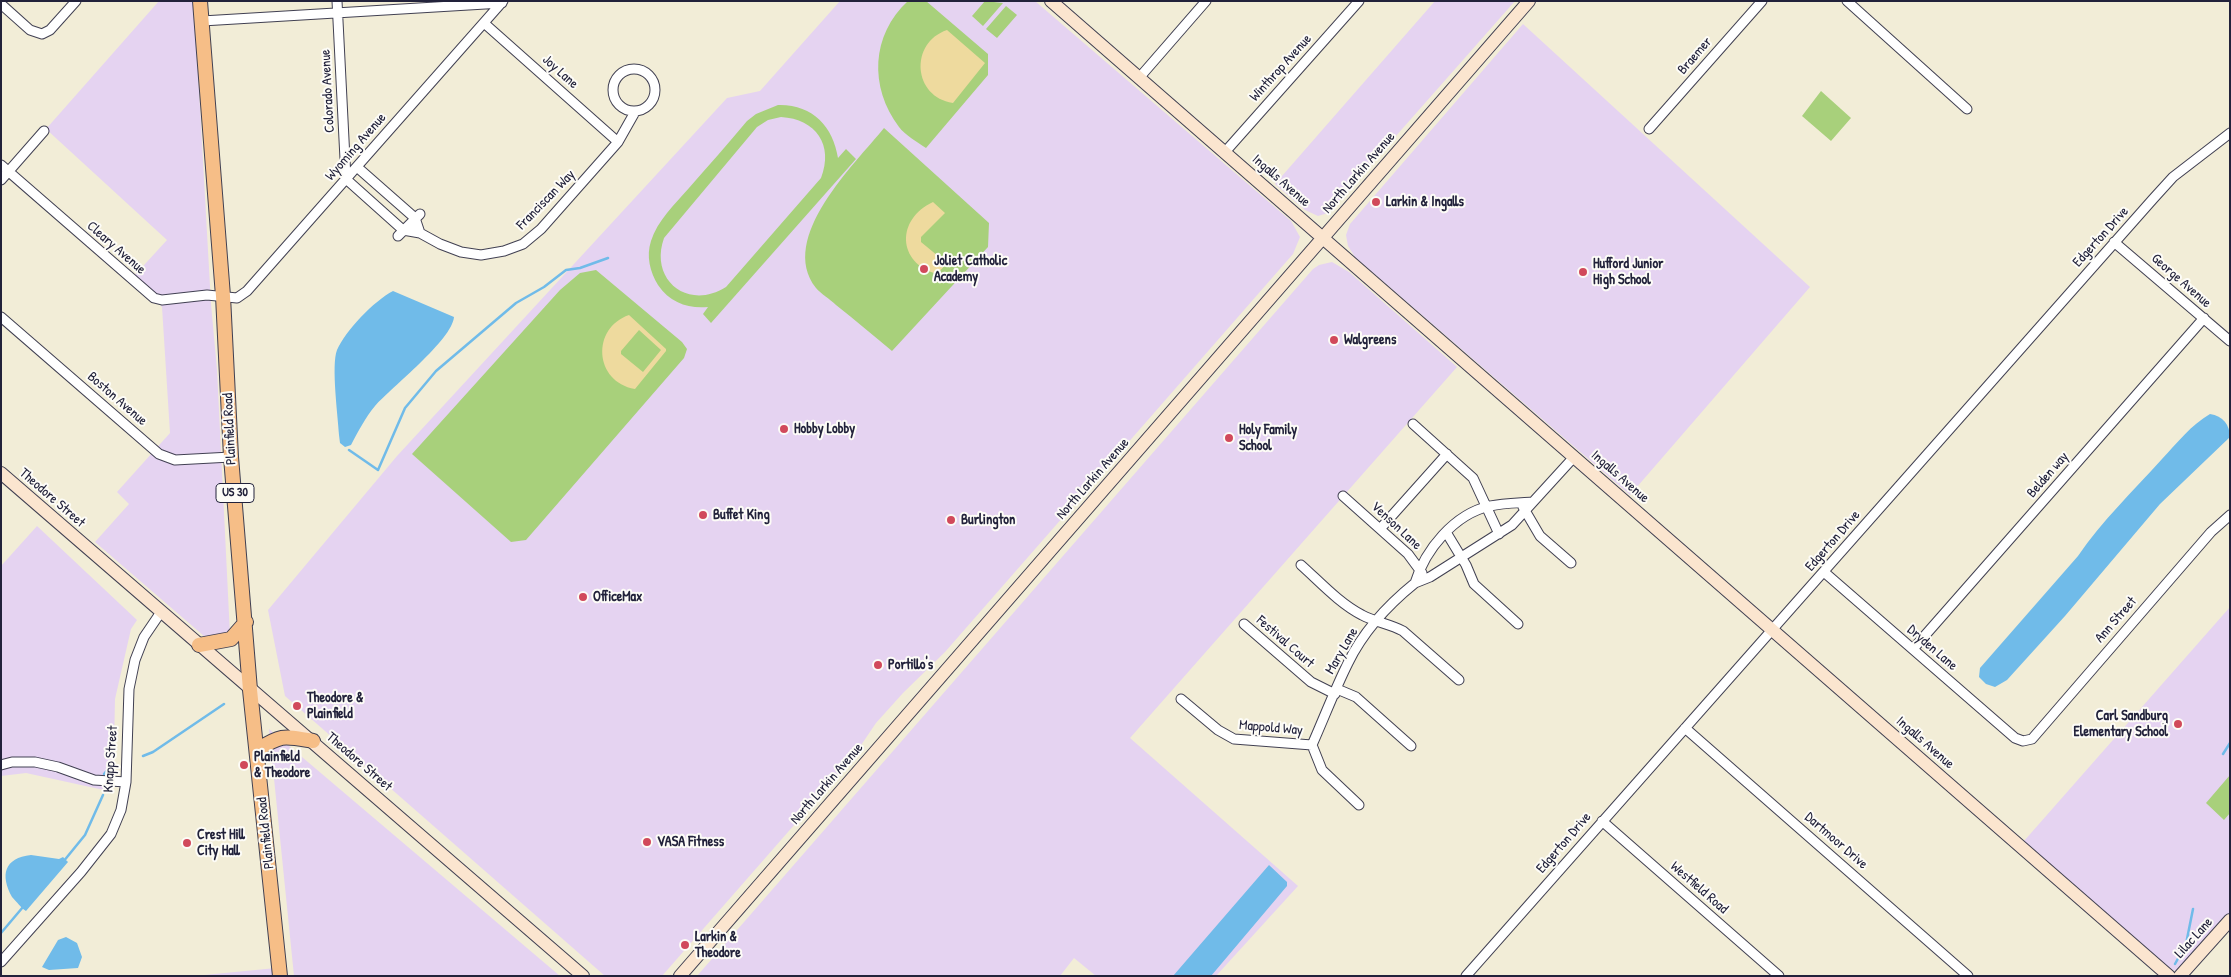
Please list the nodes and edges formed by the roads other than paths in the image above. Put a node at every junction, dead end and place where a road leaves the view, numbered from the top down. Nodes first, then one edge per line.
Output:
1 (76, 1) edge
2 (200, 1) edge
3 (337, 1) edge
4 (1052, 1) edge
5 (1206, 1) edge
6 (1359, 1) edge
7 (1529, 1) edge
8 (1762, 1) edge
9 (1847, 1) edge
10 (503, 2) edge
11 (1, 4) edge
12 (338, 13) junction
13 (202, 21) junction
14 (484, 23) junction
15 (1139, 78) junction
16 (1966, 109) dead end
17 (635, 112) junction
18 (1649, 129) dead end
19 (44, 131) dead end
20 (2230, 133) edge
21 (618, 142) junction
22 (1225, 152) junction
23 (1, 165) edge
24 (357, 167) junction
25 (9, 172) junction
26 (346, 179) junction
27 (1, 180) edge
28 (418, 216) junction
29 (401, 233) junction
30 (420, 233) junction
31 (1323, 238) junction
32 (2114, 242) junction
33 (223, 296) junction
34 (1, 317) edge
35 (2204, 318) junction
36 (2230, 341) edge
37 (1413, 424) dead end
38 (1446, 454) junction
39 (231, 457) junction
40 (1574, 457) junction
41 (1, 473) edge
42 (1343, 496) dead end
43 (1521, 502) junction
44 (1532, 502) junction
45 (1488, 506) junction
46 (1526, 512) junction
47 (2230, 515) edge
48 (1380, 529) junction
49 (1446, 532) junction
50 (1499, 534) junction
51 (1461, 557) junction
52 (1571, 563) dead end
53 (1301, 565) dead end
54 (1419, 568) junction
55 (1824, 572) junction
56 (1425, 579) junction
57 (1415, 583) junction
58 (161, 612) junction
59 (1377, 620) junction
60 (246, 622) junction
61 (1244, 624) dead end
62 (1518, 624) dead end
63 (1772, 630) junction
64 (200, 645) junction
65 (1913, 649) junction
66 (1459, 680) dead end
67 (250, 690) junction
68 (1336, 692) junction
69 (1181, 699) dead end
70 (1685, 728) junction
71 (312, 741) junction
72 (2023, 741) joint
73 (1312, 745) junction
74 (1412, 746) dead end
75 (258, 750) junction
76 (1, 765) edge
77 (126, 782) junction
78 (1359, 804) dead end
79 (1602, 821) junction
80 (2228, 926) edge
81 (1, 962) edge
82 (280, 976) edge
83 (583, 976) edge
84 (680, 976) edge
85 (1466, 976) edge
86 (1779, 976) edge
87 (1968, 976) edge
88 (2169, 976) edge
89 (2180, 976) edge

1 - 11 street
2 - 13 main road, Plainfield Road / US 30
3 - 12 street, Colorado Avenue
4 - 15 main road, Ingalls Avenue
5 - 15 street
6 - 22 street, Winthrop Avenue
7 - 31 main road, North Larkin Avenue
8 - 18 street, Braemer
9 - 16 street
10 - 12 street
10 - 14 street, Wyoming Avenue
12 - 13 street
12 - 26 street, Colorado Avenue
13 - 33 main road, Plainfield Road / US 30
14 - 21 street, Joy Lane
14 - 24 street, Wyoming Avenue
15 - 22 main road, Ingalls Avenue
17 - 17 street, Franciscan Way
17 - 21 street, Franciscan Way
19 - 25 street
20 - 32 street, Edgerton Drive
21 - 30 street, Franciscan Way
22 - 31 main road, Ingalls Avenue
23 - 25 street, Cleary Avenue
24 - 26 street, Wyoming Avenue
24 - 28 street
25 - 27 street
25 - 33 street, Cleary Avenue
26 - 29 street
26 - 33 street, Wyoming Avenue
28 - 29 street
28 - 30 street
29 - 30 street, Franciscan Way
31 - 40 main road, Ingalls Avenue
31 - 84 main road, North Larkin Avenue
32 - 35 street, George Avenue
32 - 55 street, Edgerton Drive
33 - 39 main road, Plainfield Road / US 30
34 - 39 street, Boston Avenue
35 - 36 street, George Avenue
35 - 65 street, Belden way
37 - 38 street
38 - 45 street
38 - 48 street
39 - 60 main road, Plainfield Road / US 30
40 - 44 street, Mary Lane
40 - 63 main road, Ingalls Avenue
41 - 58 main road, Theodore Street
42 - 48 street, Venson Lane
43 - 44 street
43 - 45 street
43 - 46 street
44 - 46 street, Mary Lane
45 - 49 street
45 - 50 street
46 - 50 street, Mary Lane
46 - 52 street
47 - 72 street, Ann Street
48 - 54 street, Venson Lane
49 - 51 street
49 - 54 street
50 - 51 street, Mary Lane
51 - 56 street, Mary Lane
51 - 62 street
53 - 59 street
54 - 56 street, Venson Lane
54 - 57 street
55 - 63 street, Edgerton Drive
55 - 65 street, Dryden Lane
56 - 57 street, Mary Lane
57 - 59 street, Mary Lane
58 - 64 main road, Theodore Street
58 - 77 street, Knapp Street
59 - 66 street
59 - 68 street, Mary Lane
60 - 64 main road
60 - 67 main road, Plainfield Road / US 30
61 - 68 street, Festival Court
63 - 70 street, Edgerton Drive
63 - 88 main road, Ingalls Avenue
64 - 67 main road, Theodore Street
65 - 72 street, Dryden Lane
67 - 71 main road, Theodore Street
67 - 75 main road, Plainfield Road / US 30
68 - 73 street, Mary Lane
68 - 74 street, Festival Court
69 - 73 street, Mappold Way
70 - 79 street, Edgerton Drive
70 - 87 street, Dartmoor Drive
71 - 75 main road
71 - 83 main road, Theodore Street
73 - 78 street
75 - 82 main road, Plainfield Road / US 30
76 - 77 street
77 - 81 street, Knapp Street
79 - 85 street, Edgerton Drive
79 - 86 street, Westfield Road
80 - 89 main road, Lilac Lane

